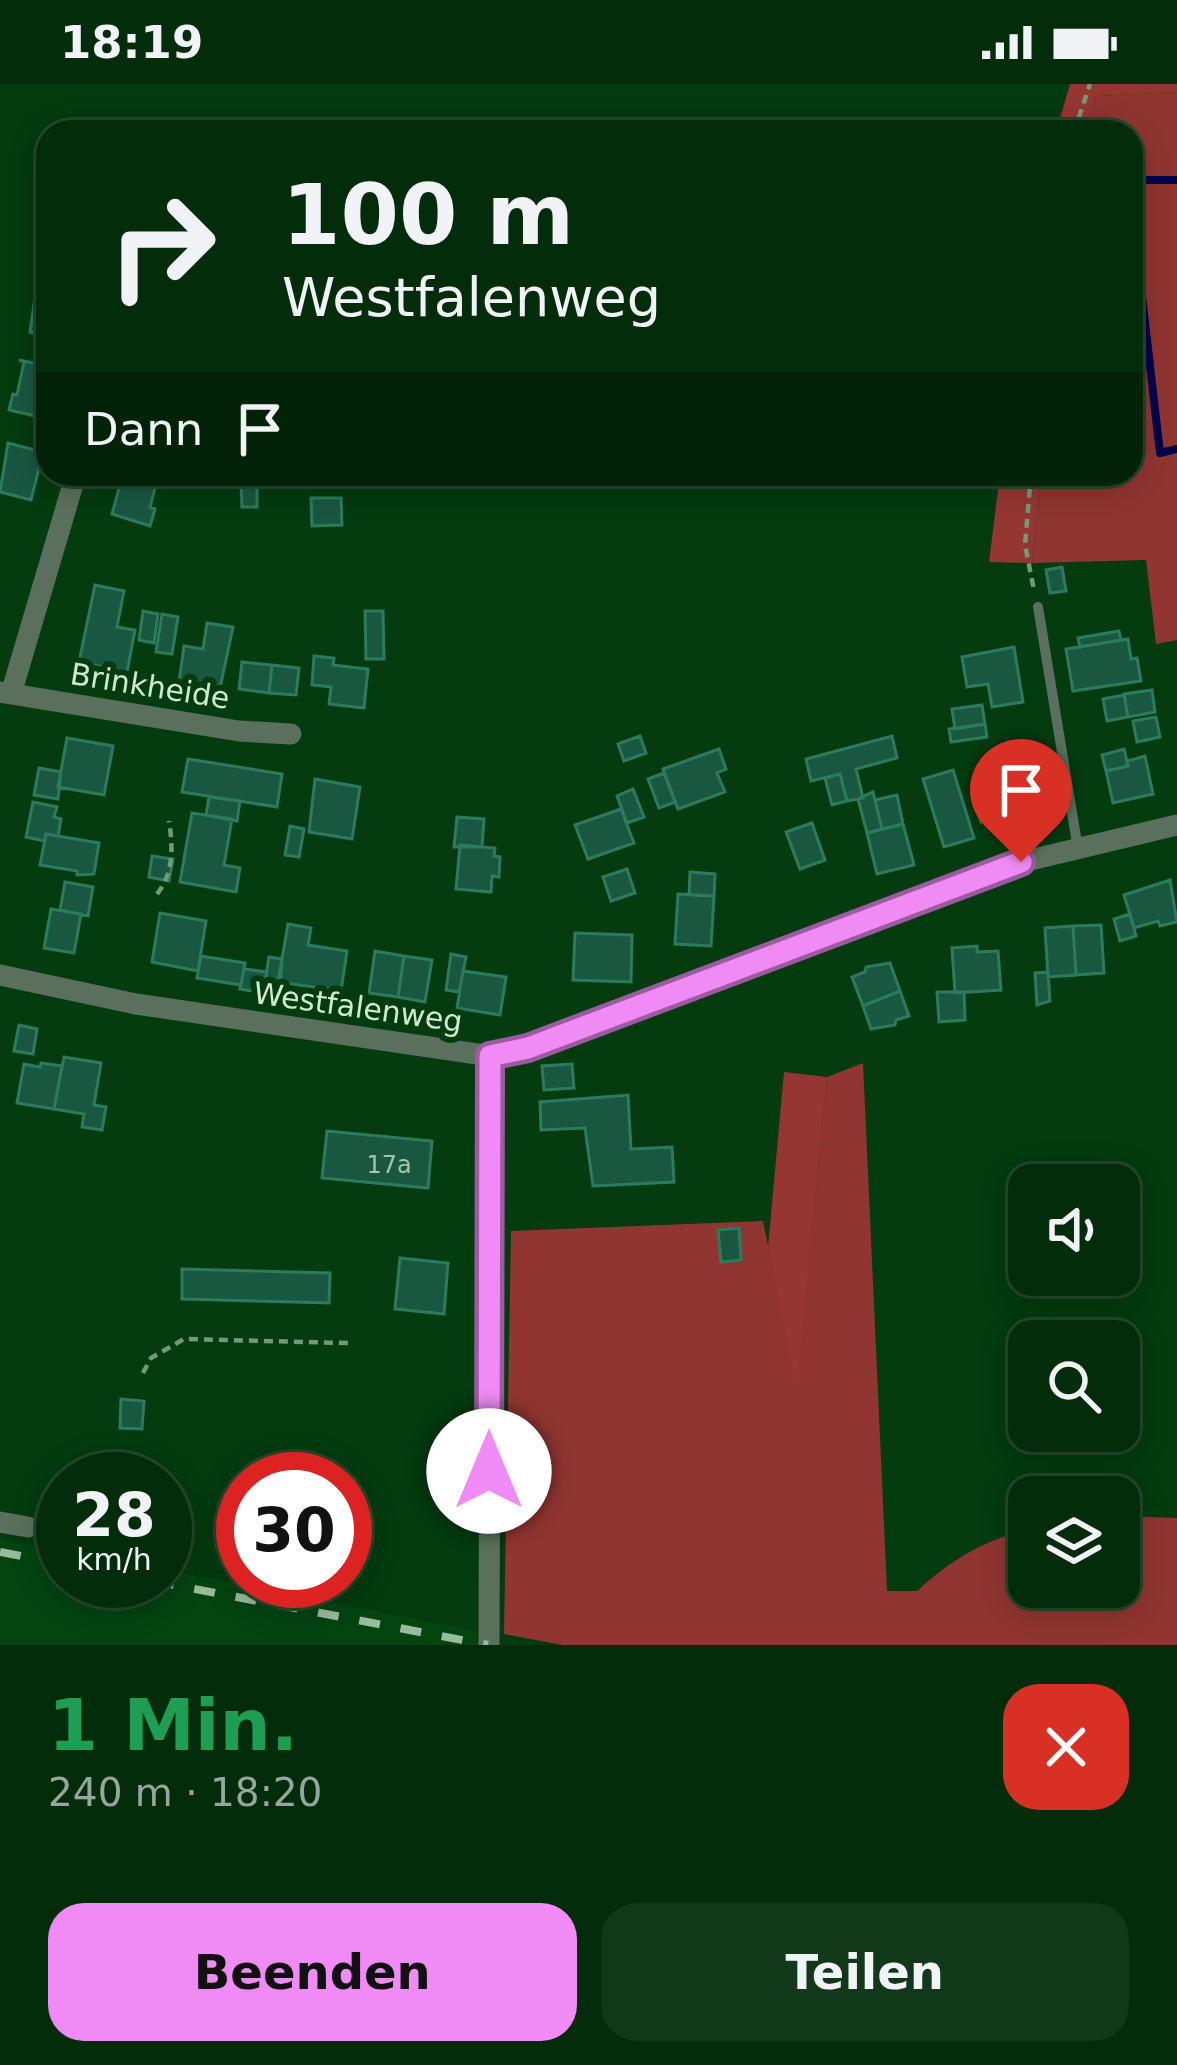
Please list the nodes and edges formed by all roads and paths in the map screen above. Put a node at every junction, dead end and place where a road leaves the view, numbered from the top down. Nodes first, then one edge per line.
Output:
1 (1090, 84) edge
2 (1078, 120) edge
3 (72, 486) edge
4 (1030, 486) edge
5 (1038, 607) joint
6 (5, 693) edge
7 (291, 734) dead end
8 (169, 821) dead end
9 (1177, 825) edge
10 (1078, 849) junction
11 (157, 894) dead end
12 (0, 975) edge
13 (490, 1056) junction
14 (347, 1343) dead end
15 (143, 1373) dead end
16 (0, 1522) edge
17 (28, 1527) dead end
18 (489, 1645) edge

1 - 2 path
3 - 6 street
4 - 5 path
5 - 10 lane
6 - 7 street, Brinkheide
8 - 11 path
9 - 10 street, Westfalenweg
10 - 13 street, Westfalenweg
12 - 13 street, Westfalenweg
13 - 18 street
14 - 15 path
16 - 17 street

